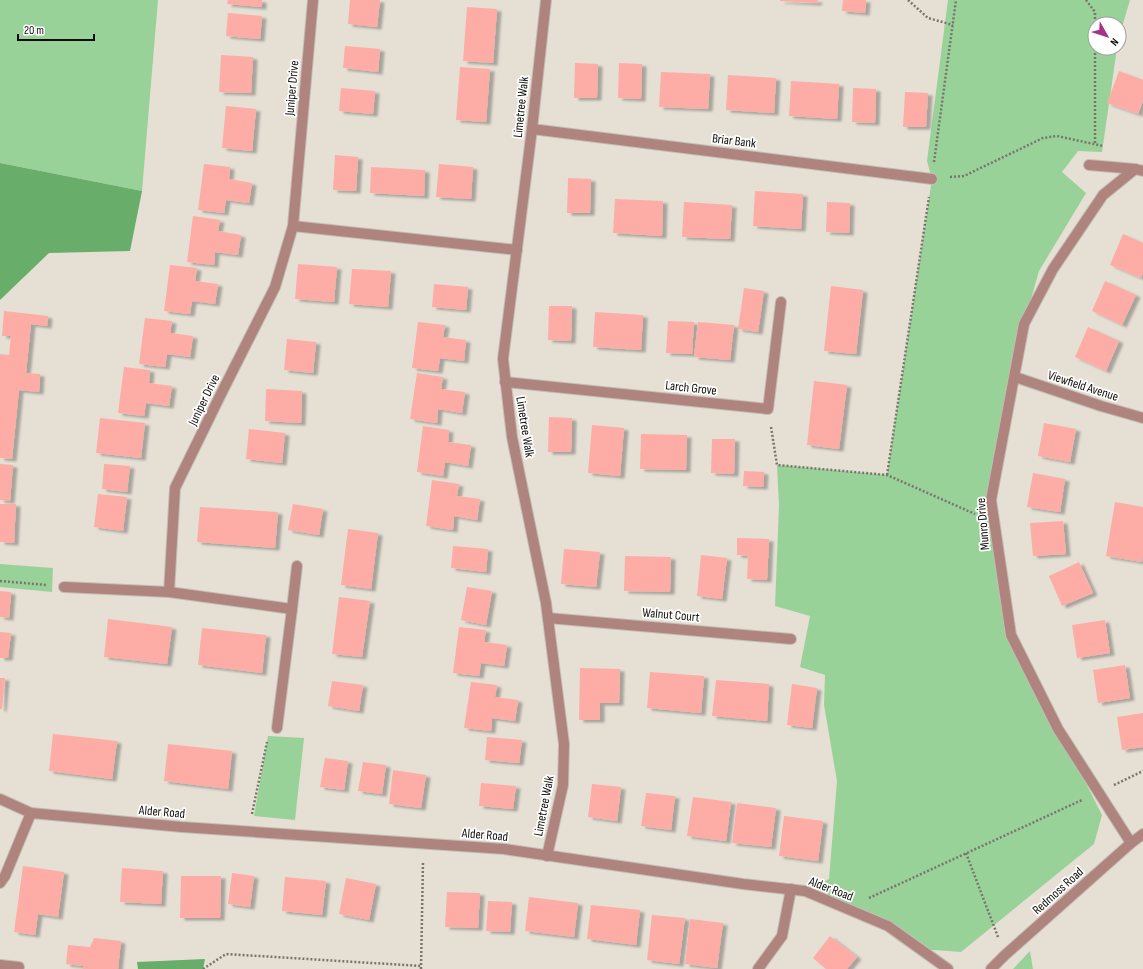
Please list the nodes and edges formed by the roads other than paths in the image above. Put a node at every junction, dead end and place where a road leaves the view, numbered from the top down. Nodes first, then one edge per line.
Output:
1 (313, 0) edge
2 (546, 0) edge
3 (532, 129) junction
4 (1089, 165) dead end
5 (1139, 170) edge
6 (932, 179) road end
7 (293, 226) junction
8 (517, 250) junction
9 (781, 302) dead end
10 (1015, 377) junction
11 (506, 382) junction
12 (1143, 418) edge
13 (297, 566) dead end
14 (64, 587) road end
15 (168, 592) junction
16 (292, 609) junction
17 (548, 618) junction
18 (791, 639) dead end
19 (277, 728) road end
20 (0, 799) edge
21 (31, 813) junction
22 (1143, 834) edge
23 (1131, 843) junction
24 (548, 856) junction
25 (0, 883) edge
26 (791, 889) junction
27 (0, 965) edge
28 (19, 967) dead end
29 (758, 969) edge
30 (948, 969) edge
31 (991, 969) edge

1 - 7 street, Juniper Drive
2 - 3 street, Limetree Walk
3 - 6 street, Briar Bank
3 - 8 street, Limetree Walk
4 - 5 street
5 - 10 street, Munro Drive
7 - 8 street
7 - 15 street, Juniper Drive
8 - 11 street, Limetree Walk
9 - 11 street, Larch Grove
10 - 12 street, Viewfield Avenue
10 - 23 street, Munro Drive
11 - 17 street, Limetree Walk
13 - 16 street
14 - 15 street
15 - 16 street
16 - 19 street
17 - 18 street, Walnut Court
17 - 24 street, Limetree Walk
20 - 21 street, Alder Road
21 - 24 street, Alder Road
21 - 25 street
22 - 23 street, Redmoss Road
23 - 31 street, Redmoss Road
24 - 26 street, Alder Road
26 - 29 street
26 - 30 street, Alder Road
27 - 28 street

